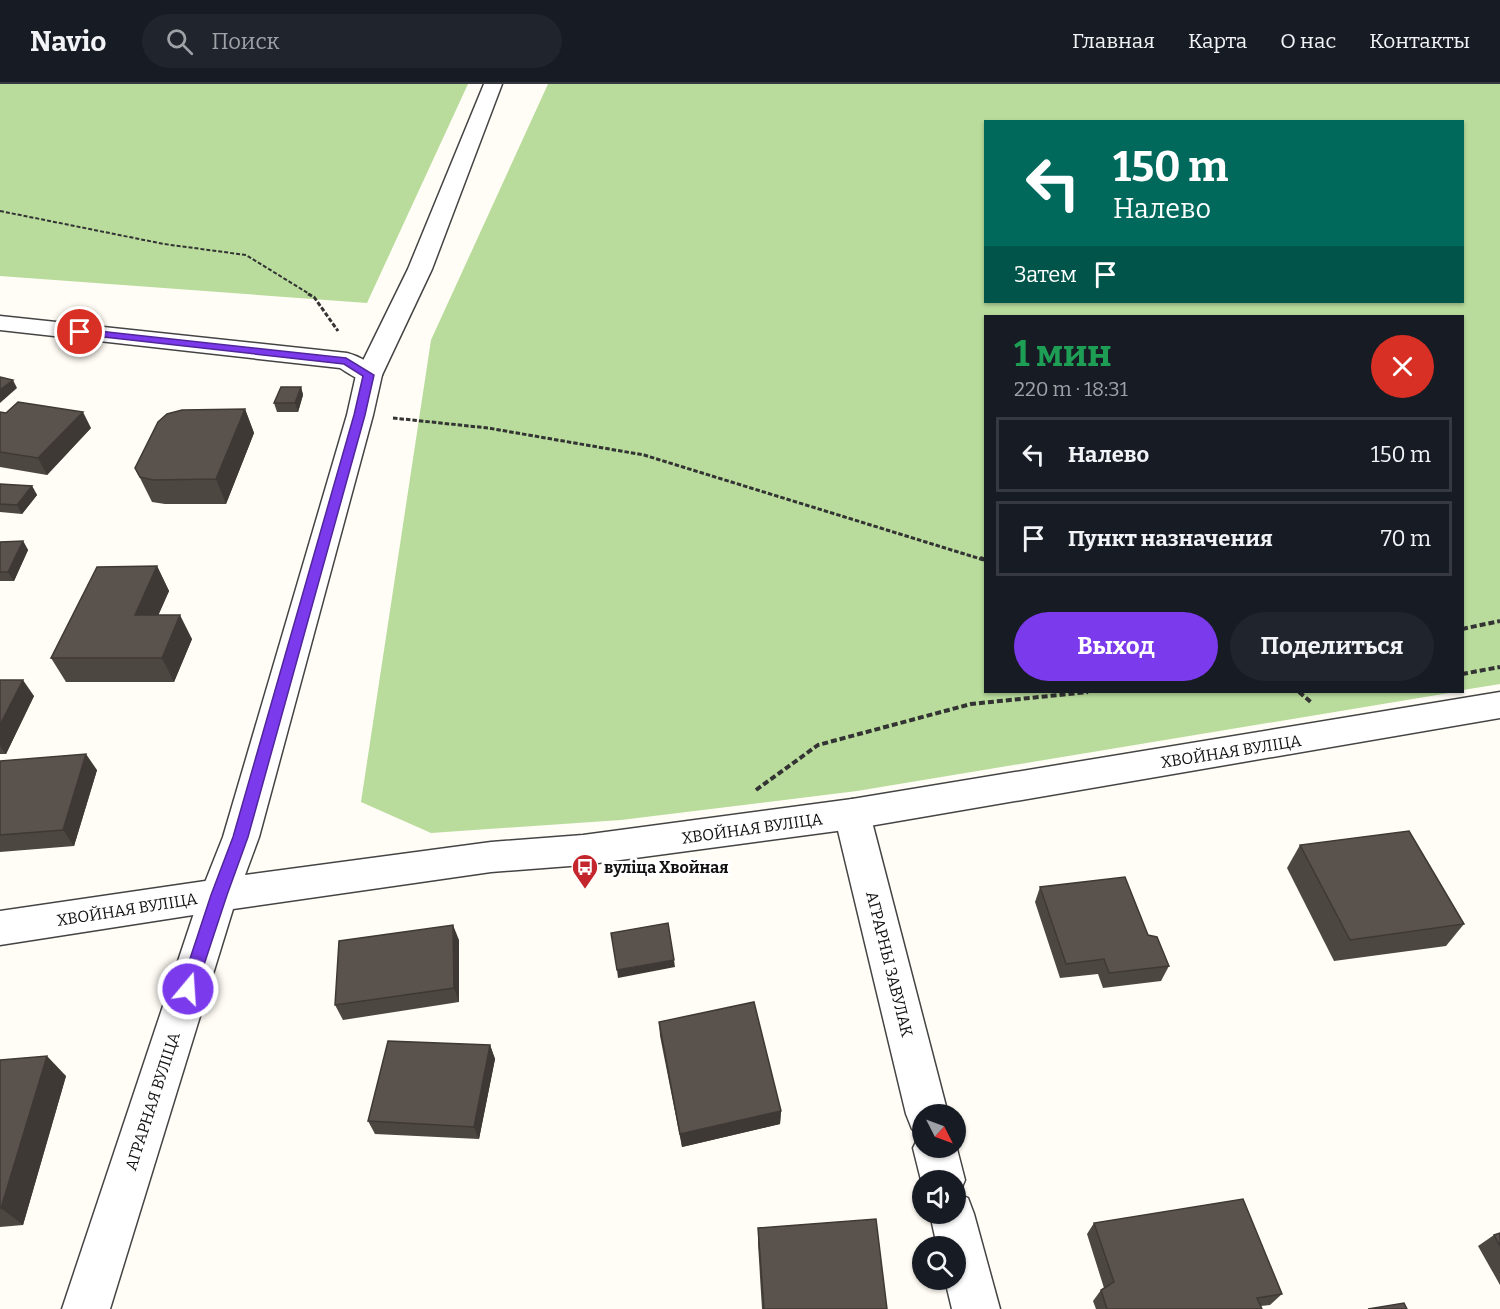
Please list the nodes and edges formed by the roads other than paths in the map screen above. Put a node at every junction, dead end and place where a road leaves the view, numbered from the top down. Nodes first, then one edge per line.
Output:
1 (493, 84) edge
2 (0, 323) edge
3 (369, 375) junction
4 (1500, 705) edge
5 (852, 814) junction
6 (219, 895) junction
7 (0, 928) edge
8 (924, 1104) edge
9 (955, 1224) edge
10 (86, 1309) edge
11 (976, 1309) edge

1 - 3 street, АГРАРНАЯ ВУЛІЦА
2 - 3 street
3 - 6 street, АГРАРНАЯ ВУЛІЦА
4 - 5 street, ХВОЙНАЯ ВУЛІЦА
5 - 6 street, ХВОЙНАЯ ВУЛІЦА
5 - 8 street, АГРАРНЫ ЗАВУЛАК
6 - 7 street, ХВОЙНАЯ ВУЛІЦА
6 - 10 street, АГРАРНАЯ ВУЛІЦА
9 - 11 street

